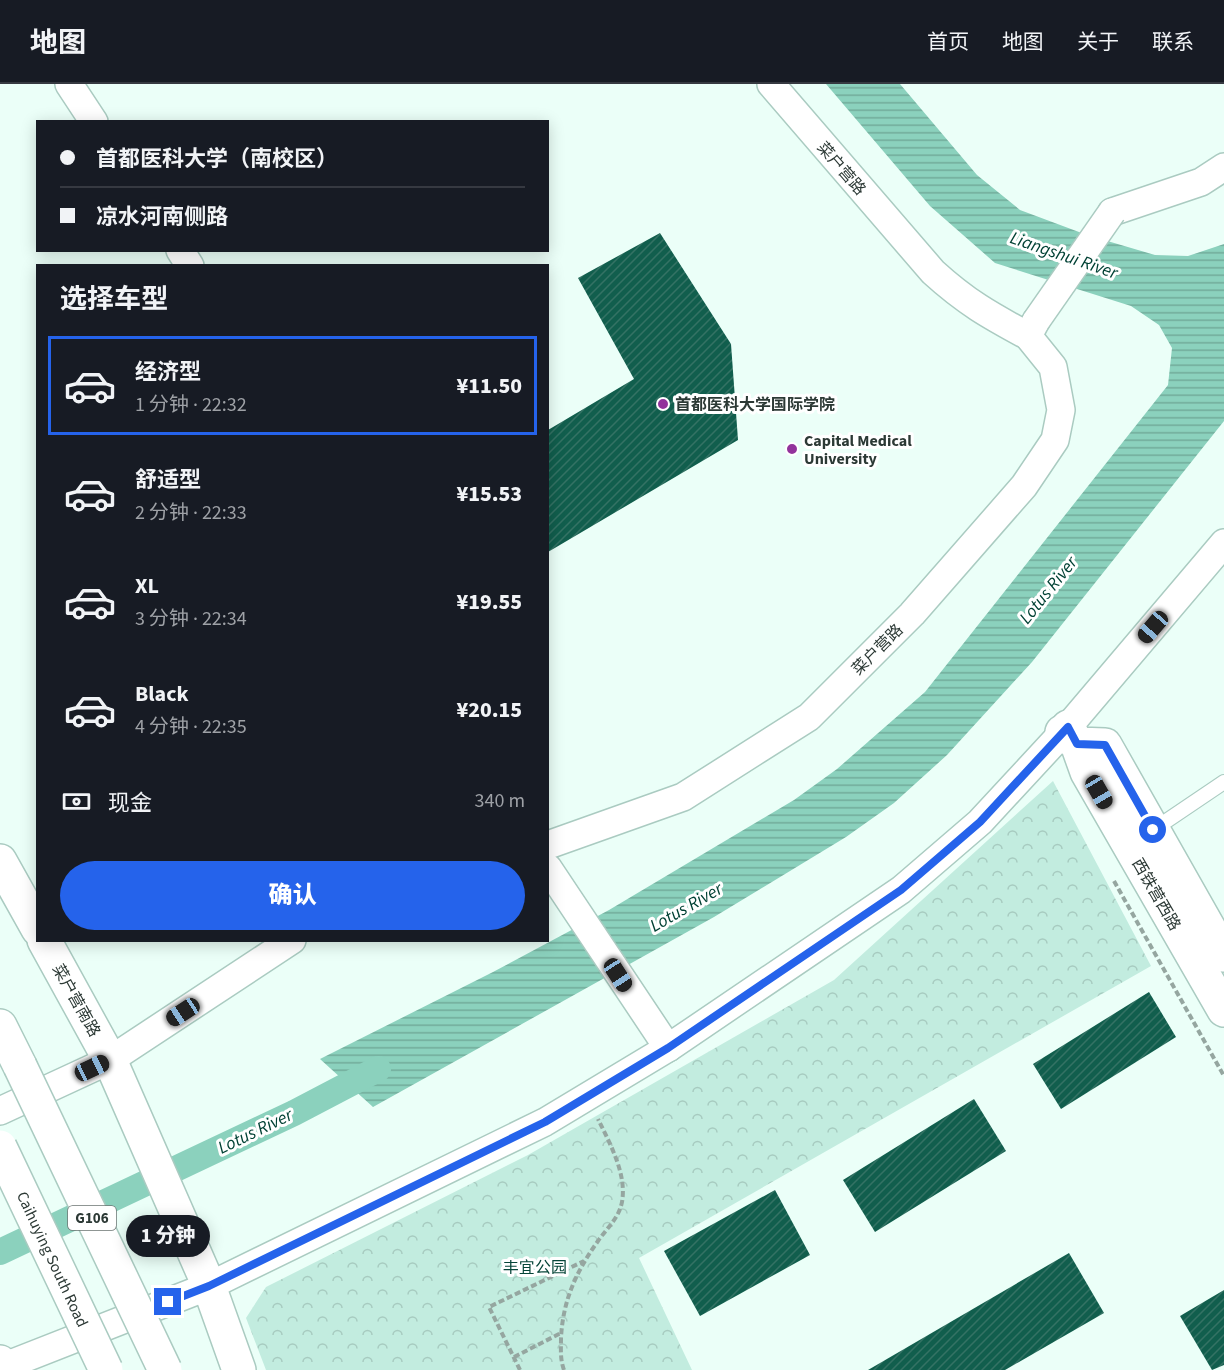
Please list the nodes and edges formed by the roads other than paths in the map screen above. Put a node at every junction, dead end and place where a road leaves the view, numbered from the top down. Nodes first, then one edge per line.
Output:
1 (69, 84) edge
2 (771, 84) edge
3 (93, 120) edge
4 (1224, 166) edge
5 (1032, 329) junction
6 (1224, 543) edge
7 (1069, 734) junction
8 (1224, 782) edge
9 (1153, 830) junction
10 (549, 845) edge
11 (0, 861) edge
12 (549, 870) edge
13 (36, 925) edge
14 (45, 942) edge
15 (289, 942) edge
16 (1224, 955) edge
17 (1224, 1011) edge
18 (0, 1026) edge
19 (668, 1048) junction
20 (111, 1060) junction
21 (0, 1110) edge
22 (0, 1147) edge
23 (209, 1286) junction
24 (2, 1366) edge
25 (106, 1370) edge
26 (165, 1370) edge
27 (239, 1370) edge

1 - 3 street
2 - 5 street, 菜户营路
4 - 5 street, bridge
5 - 10 street, 菜户营路
6 - 7 street
7 - 9 main road, 西铁营西路
7 - 17 main road, 西铁营西路
7 - 19 street
8 - 9 lane
9 - 16 main road, 西铁营西路
11 - 13 main road
12 - 19 street
14 - 20 main road, 菜户营南路
15 - 20 street
18 - 26 main road, G106, bridge
19 - 23 street
20 - 21 street
20 - 23 main road, 菜户营南路
22 - 25 main road, Caihuying South Road, bridge
23 - 24 street
23 - 27 main road

